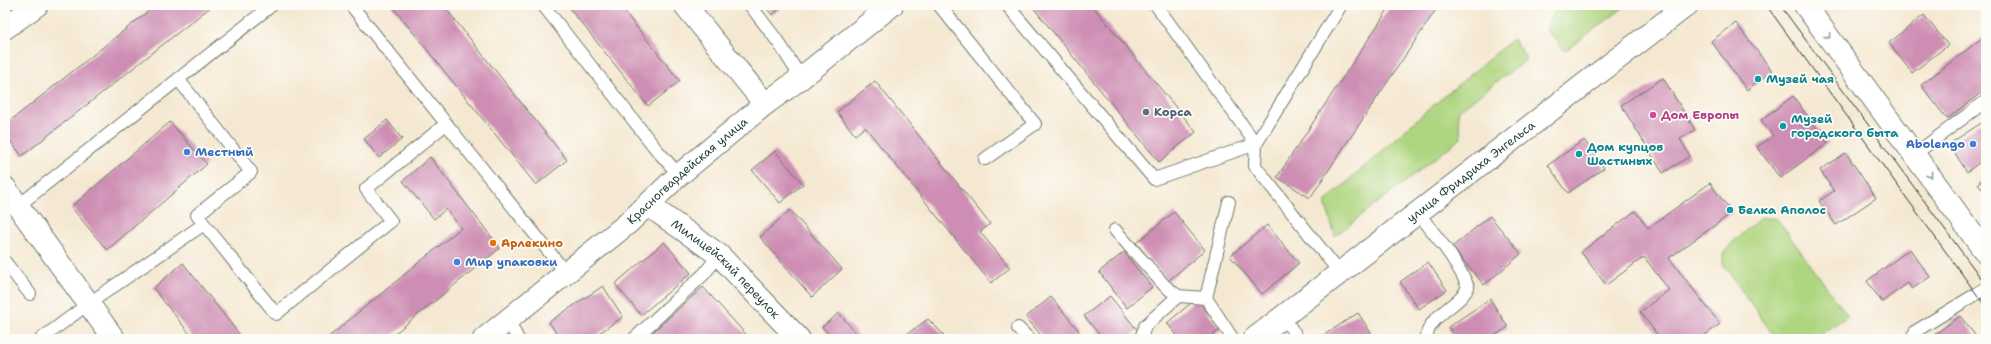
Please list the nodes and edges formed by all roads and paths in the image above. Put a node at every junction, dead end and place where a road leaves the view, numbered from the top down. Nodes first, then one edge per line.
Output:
1 (37, 5) edge
2 (272, 5) edge
3 (351, 5) edge
4 (543, 5) edge
5 (685, 5) edge
6 (750, 5) edge
7 (892, 5) edge
8 (939, 5) edge
9 (1007, 5) edge
10 (1156, 5) edge
11 (1341, 5) edge
12 (1688, 5) edge
13 (1805, 5) edge
14 (5, 28) edge
15 (801, 78) junction
16 (178, 79) junction
17 (1986, 101) edge
18 (765, 104) junction
19 (446, 124) junction
20 (1256, 144) junction
21 (1915, 154) junction
22 (985, 159) dead end
23 (679, 175) junction
24 (5, 188) edge
25 (1229, 202) dead end
26 (648, 205) junction
27 (18, 206) junction
28 (1418, 213) junction
29 (204, 224) junction
30 (1115, 230) dead end
31 (1986, 253) edge
32 (719, 255) junction
33 (5, 262) edge
34 (566, 273) junction
35 (1340, 273) junction
36 (1986, 288) edge
37 (30, 294) dead end
38 (1178, 296) junction
39 (1206, 298) junction
40 (88, 304) junction
41 (1283, 316) junction
42 (508, 320) junction
43 (1018, 328) dead end
44 (41, 339) edge
45 (114, 339) edge
46 (484, 339) edge
47 (518, 339) edge
48 (634, 339) edge
49 (798, 339) edge
50 (1028, 339) edge
51 (1140, 339) edge
52 (1233, 339) edge
53 (1254, 339) edge
54 (1298, 339) edge
55 (1427, 339) edge
56 (1911, 339) edge

1 - 14 street
2 - 16 lane
3 - 19 lane
4 - 23 lane
5 - 18 street
6 - 15 lane
7 - 15 street, Красногвардейская улица
8 - 22 lane
9 - 20 lane
10 - 20 lane
11 - 20 lane
12 - 28 street, улица Фридриха Энгельса
13 -> 21 street
15 - 18 street, Красногвардейская улица
16 - 27 lane
16 - 29 lane
17 - 21 lane
18 - 23 street, Красногвардейская улица
19 - 29 lane
19 - 34 lane
20 - 35 lane
21 -> 31 street
23 - 26 street, Красногвардейская улица
24 - 27 street
25 - 39 lane
26 - 32 street, Милицейский переулок
26 - 34 street, Красногвардейская улица
27 - 40 street
28 - 35 street, улица Фридриха Энгельса
28 - 55 lane
29 - 40 lane
30 - 38 lane
32 - 48 lane
32 - 49 street, Милицейский переулок
33 - 37 lane
34 - 42 street, Красногвардейская улица
35 - 41 street, улица Фридриха Энгельса
36 - 56 lane
38 - 39 lane
38 - 51 lane
39 - 52 lane
40 - 44 lane
40 - 45 street
41 - 53 street, улица Фридриха Энгельса
41 - 54 lane
42 - 46 street, Красногвардейская улица
42 - 47 lane
43 - 50 lane

